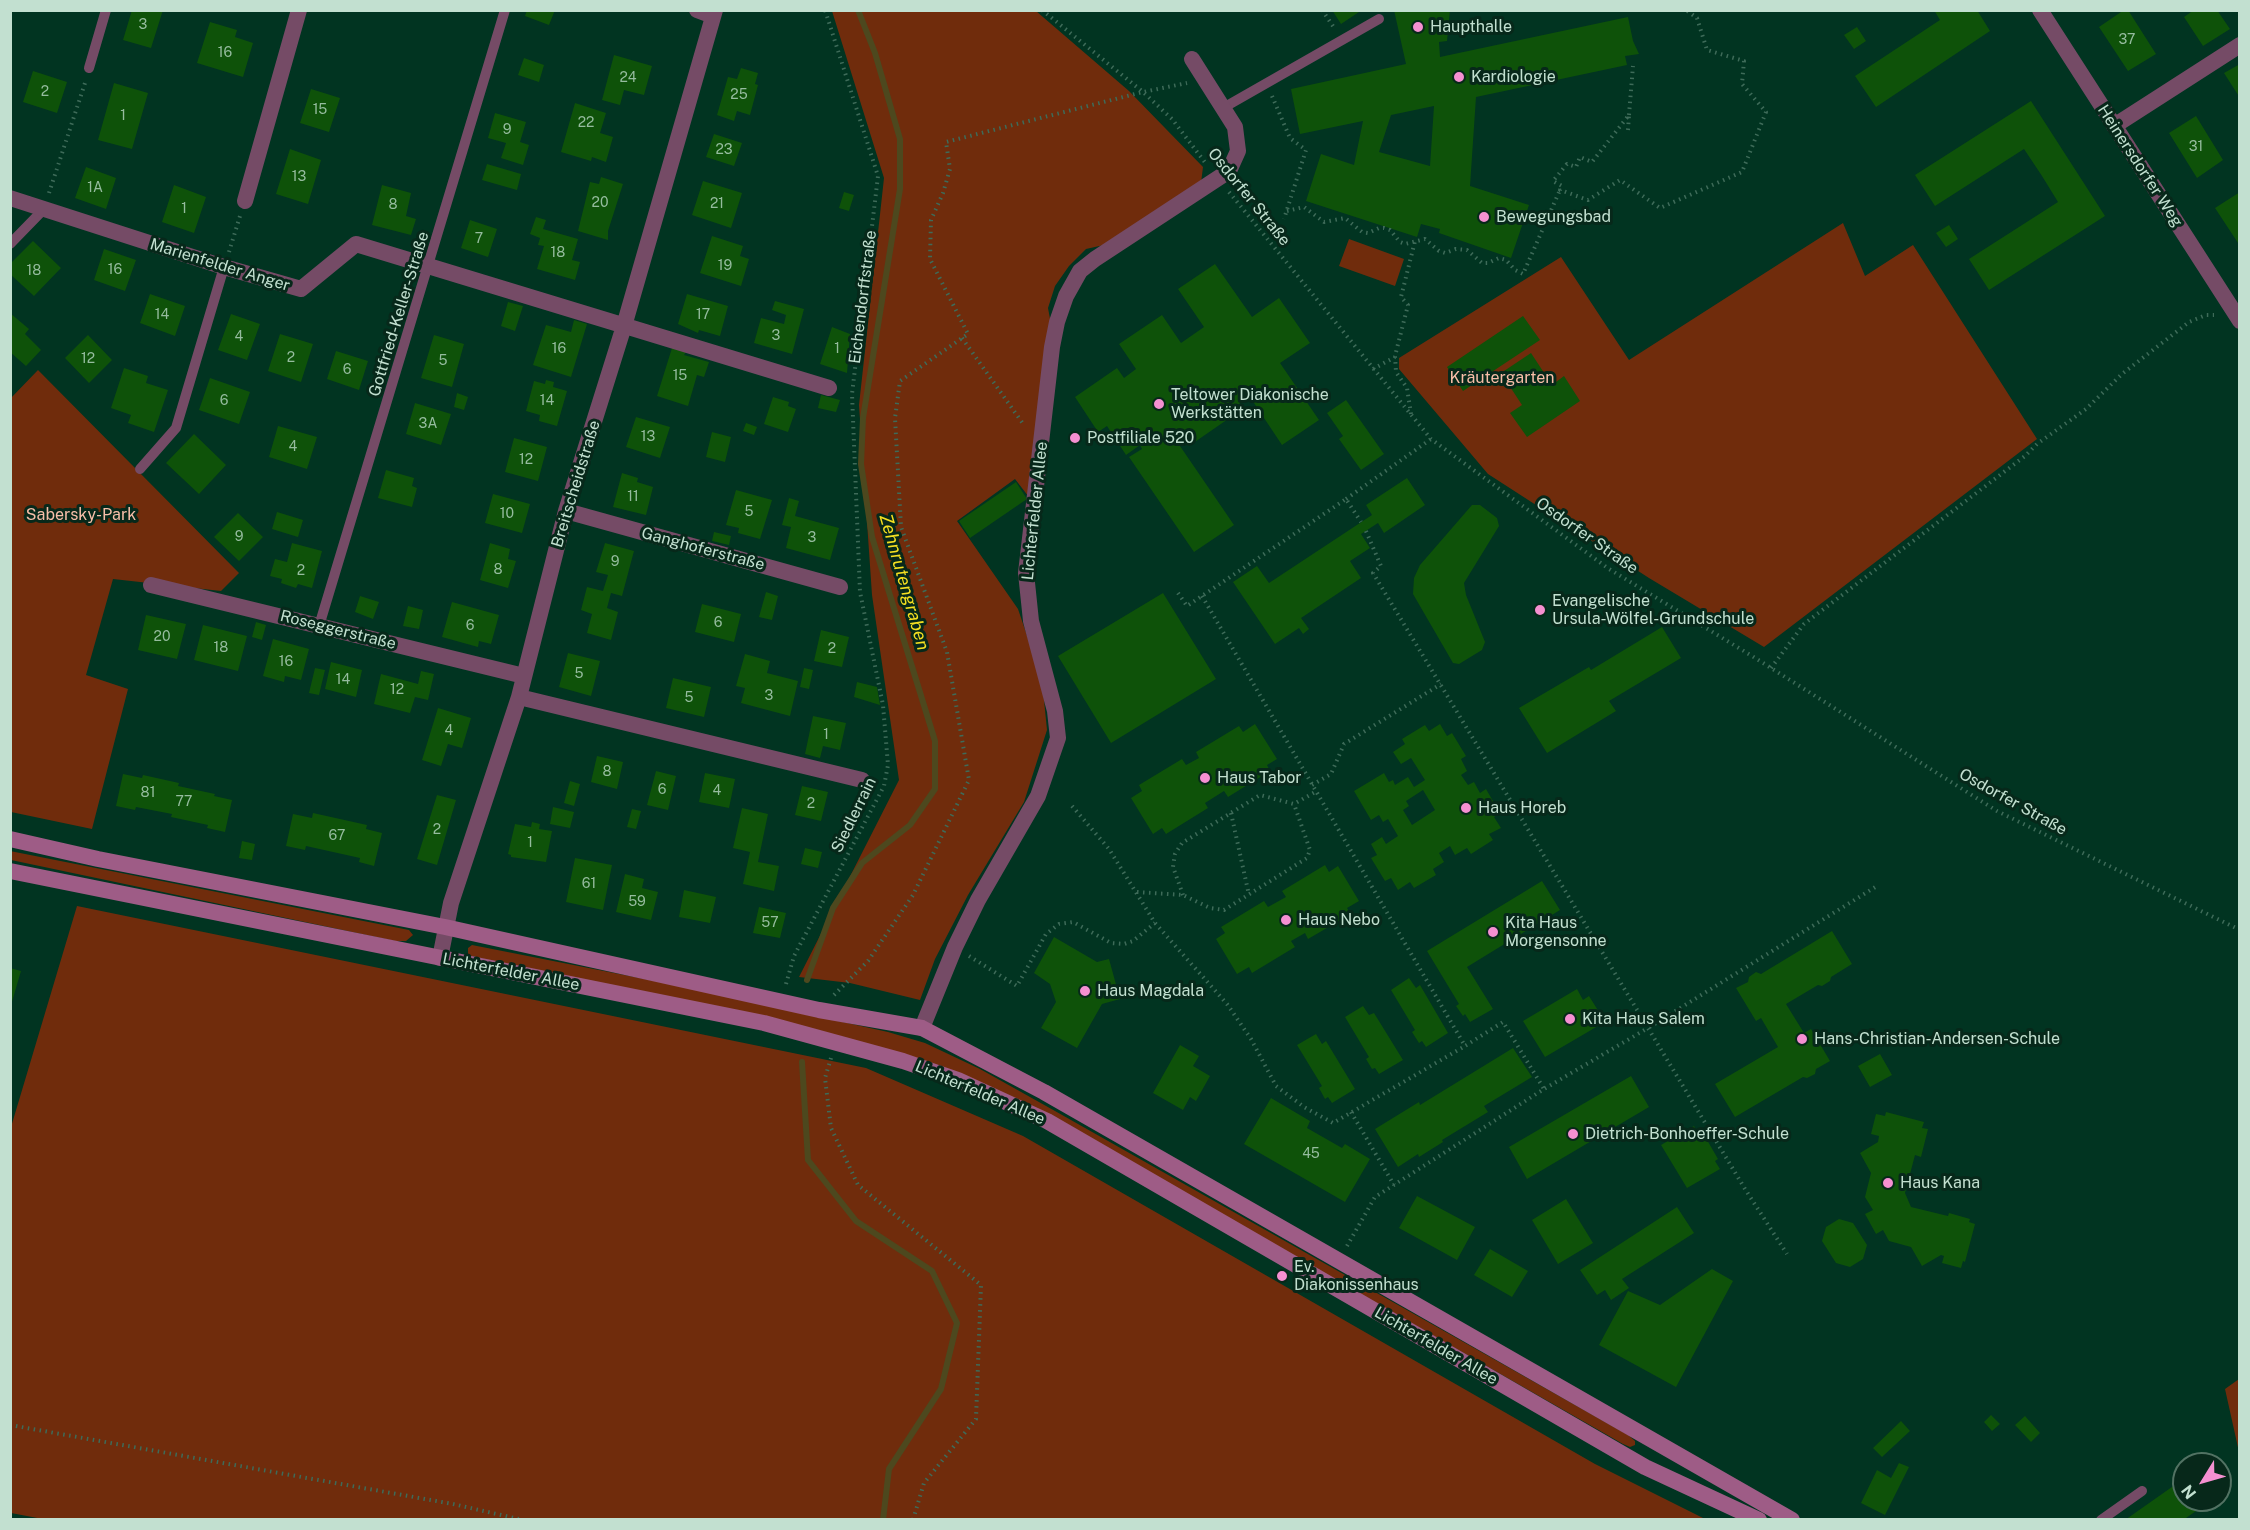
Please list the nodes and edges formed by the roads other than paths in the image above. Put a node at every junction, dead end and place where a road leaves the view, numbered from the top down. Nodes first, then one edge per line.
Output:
1 (106, 10) edge
2 (299, 10) edge
3 (505, 10) edge
4 (697, 10) edge
5 (2040, 10) edge
6 (714, 13) edge
7 (1379, 19) dead end
8 (2240, 45) edge
9 (1192, 60) dead end
10 (89, 68) road end
11 (1223, 108) junction
12 (2114, 126) junction
13 (10, 198) edge
14 (245, 201) road end
15 (44, 209) junction
16 (10, 244) edge
17 (429, 265) junction
18 (224, 267) junction
19 (2235, 303) edge
20 (2240, 321) edge
21 (624, 326) junction
22 (829, 388) dead end
23 (140, 469) dead end
24 (566, 511) junction
25 (151, 585) dead end
26 (840, 587) dead end
27 (319, 626) junction
28 (524, 676) junction
29 (519, 697) junction
30 (862, 780) dead end
31 (10, 839) edge
32 (10, 871) edge
33 (445, 927) junction
34 (440, 958) junction
35 (922, 1028) junction
36 (2142, 1491) dead end
37 (1759, 1520) edge
38 (1792, 1520) edge
39 (2101, 1520) edge

1 - 10 lane
2 - 14 street
3 - 17 lane, Gottfried-Keller-Straße
4 - 6 street
5 - 12 street, Heinersdorfer Weg
6 - 21 street, Breitscheidstraße
7 - 11 lane
8 - 12 street
9 - 11 street, Lichterfelder Allee
11 - 35 street, Lichterfelder Allee
12 - 19 street, Heinersdorfer Weg
13 - 15 street, Marienfelder Anger
15 - 16 lane
15 - 18 street, Marienfelder Anger
17 - 18 street, Marienfelder Anger
17 - 21 street, Marienfelder Anger
17 - 27 lane, Gottfried-Keller-Straße
18 - 23 lane
19 - 20 street, Heinersdorfer Weg
21 - 22 street
21 - 24 street, Breitscheidstraße
24 - 26 street, Ganghoferstraße
24 - 28 street, Breitscheidstraße
25 - 27 street, Roseggerstraße
27 - 28 street, Roseggerstraße
28 - 29 street, Breitscheidstraße
29 - 30 street
29 - 33 street, Breitscheidstraße
31 - 33 main road, Lichterfelder Allee
32 - 34 main road, Lichterfelder Allee
33 - 34 street, Breitscheidstraße
33 - 35 main road, Lichterfelder Allee
34 - 37 main road, Lichterfelder Allee
35 - 38 main road, Lichterfelder Allee
36 - 39 lane

